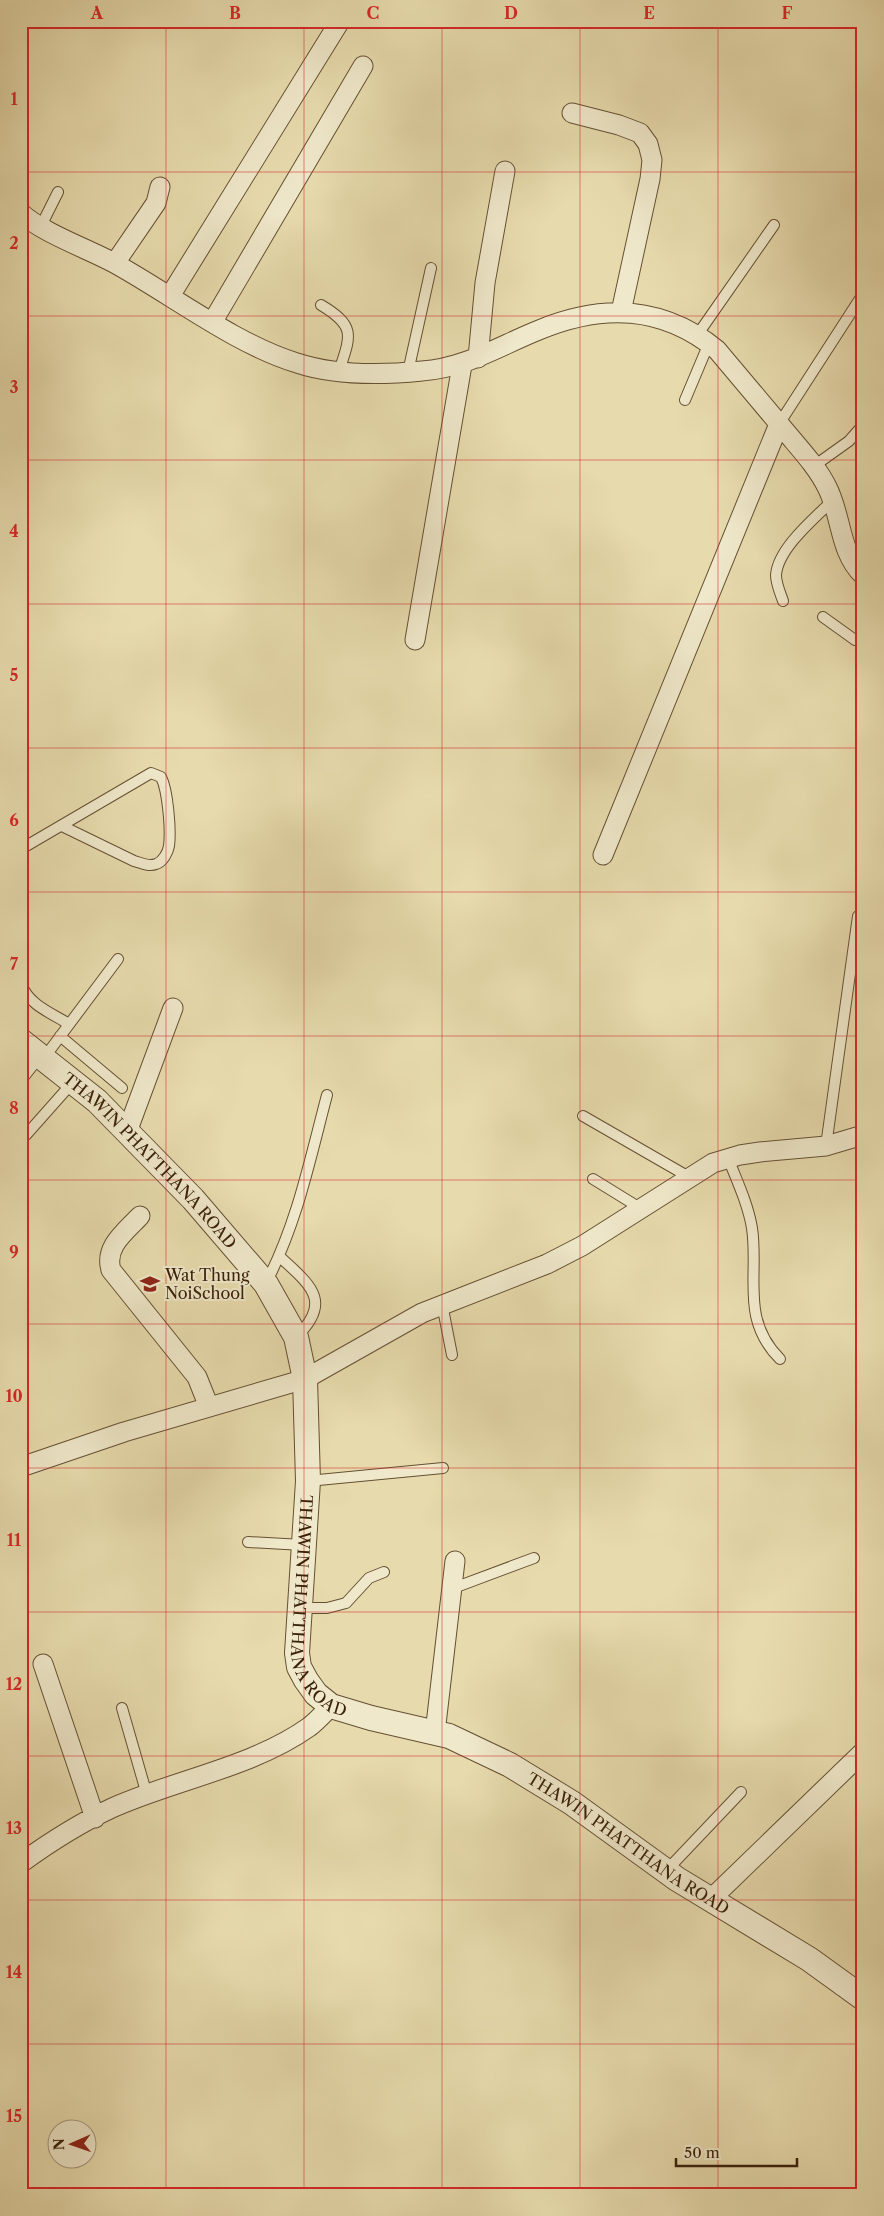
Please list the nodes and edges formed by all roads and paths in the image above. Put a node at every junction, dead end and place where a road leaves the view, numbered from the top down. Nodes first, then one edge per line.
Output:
1 (340, 21) edge
2 (363, 66) dead end
3 (572, 113) dead end
4 (505, 170) dead end
5 (160, 187) dead end
6 (58, 192) dead end
7 (21, 213) edge
8 (774, 225) dead end
9 (41, 226) junction
10 (115, 264) junction
11 (431, 268) dead end
12 (863, 294) edge
13 (170, 296) junction
14 (321, 305) dead end
15 (621, 312) junction
16 (213, 321) junction
17 (703, 339) junction
18 (470, 361) junction
19 (339, 371) junction
20 (408, 372) junction
21 (685, 400) dead end
22 (779, 424) junction
23 (863, 425) edge
24 (814, 466) junction
25 (832, 500) junction
26 (863, 575) edge
27 (783, 601) dead end
28 (823, 617) dead end
29 (414, 640) dead end
30 (863, 641) edge
31 (62, 826) junction
32 (21, 849) edge
33 (603, 855) dead end
34 (858, 916) dead end
35 (118, 958) dead end
36 (21, 984) edge
37 (173, 1008) dead end
38 (69, 1024) junction
39 (60, 1036) junction
40 (34, 1051) edge
41 (21, 1073) edge
42 (73, 1082) junction
43 (122, 1088) dead end
44 (327, 1095) dead end
45 (583, 1116) dead end
46 (128, 1132) junction
47 (26, 1135) dead end
48 (863, 1135) edge
49 (826, 1146) junction
50 (728, 1158) junction
51 (689, 1178) junction
52 (593, 1179) dead end
53 (640, 1208) junction
54 (140, 1216) dead end
55 (280, 1257) junction
56 (266, 1284) junction
57 (442, 1304) junction
58 (296, 1337) junction
59 (452, 1355) dead end
60 (780, 1359) dead end
61 (305, 1379) junction
62 (209, 1407) junction
63 (21, 1467) edge
64 (443, 1468) dead end
65 (308, 1481) junction
66 (248, 1542) dead end
67 (303, 1545) junction
68 (534, 1558) dead end
69 (454, 1561) dead end
70 (384, 1572) dead end
71 (452, 1590) junction
72 (298, 1608) junction
73 (42, 1664) dead end
74 (331, 1706) junction
75 (122, 1708) dead end
76 (435, 1732) junction
77 (863, 1752) edge
78 (741, 1792) dead end
79 (147, 1796) junction
80 (95, 1818) junction
81 (23, 1858) edge
82 (666, 1871) junction
83 (710, 1900) junction
84 (863, 1998) edge

1 - 13 street
2 - 16 street
3 - 15 street
4 - 18 street
5 - 10 street
6 - 9 lane
7 - 9 street
8 - 17 lane
9 - 10 street
10 - 13 street
11 - 20 lane
12 - 22 lane
13 - 16 street
14 - 19 lane
15 - 17 street
15 - 18 street
16 - 19 street
17 - 21 lane
17 - 22 street
18 - 20 street
18 - 29 street
19 - 20 street
22 - 24 street
22 - 33 street
23 - 24 lane
24 - 25 street
25 - 26 street
25 - 27 lane
28 - 30 lane
31 - 31 lane
31 - 32 lane
34 - 49 lane
35 - 38 lane
36 - 38 lane
37 - 46 street
38 - 39 lane
39 - 40 lane
39 - 43 lane
40 - 41 street
40 - 42 street, THAWIN PHATTHANA ROAD
42 - 46 street, THAWIN PHATTHANA ROAD
42 - 47 lane
44 - 55 lane
45 - 51 lane
46 - 56 street, THAWIN PHATTHANA ROAD
48 - 49 street
49 - 50 street
50 - 51 street
50 - 60 lane
51 - 53 street
52 - 53 lane
53 - 57 street
54 - 62 street
55 - 56 lane
55 - 58 lane
56 - 58 street, THAWIN PHATTHANA ROAD
57 - 59 lane
57 - 61 street
58 - 61 street, THAWIN PHATTHANA ROAD
61 - 62 street
61 - 65 street, THAWIN PHATTHANA ROAD
62 - 63 street
64 - 65 lane
65 - 67 street, THAWIN PHATTHANA ROAD
66 - 67 lane
67 - 72 street, THAWIN PHATTHANA ROAD
68 - 71 lane
69 - 71 street
70 - 72 lane
71 - 76 street
72 - 74 street, THAWIN PHATTHANA ROAD
73 - 80 street
74 - 76 street, THAWIN PHATTHANA ROAD
74 - 79 street
75 - 79 lane
76 - 82 street, THAWIN PHATTHANA ROAD
77 - 83 street
78 - 82 lane
79 - 80 street
80 - 81 street
82 - 83 street, THAWIN PHATTHANA ROAD
83 - 84 street, THAWIN PHATTHANA ROAD

